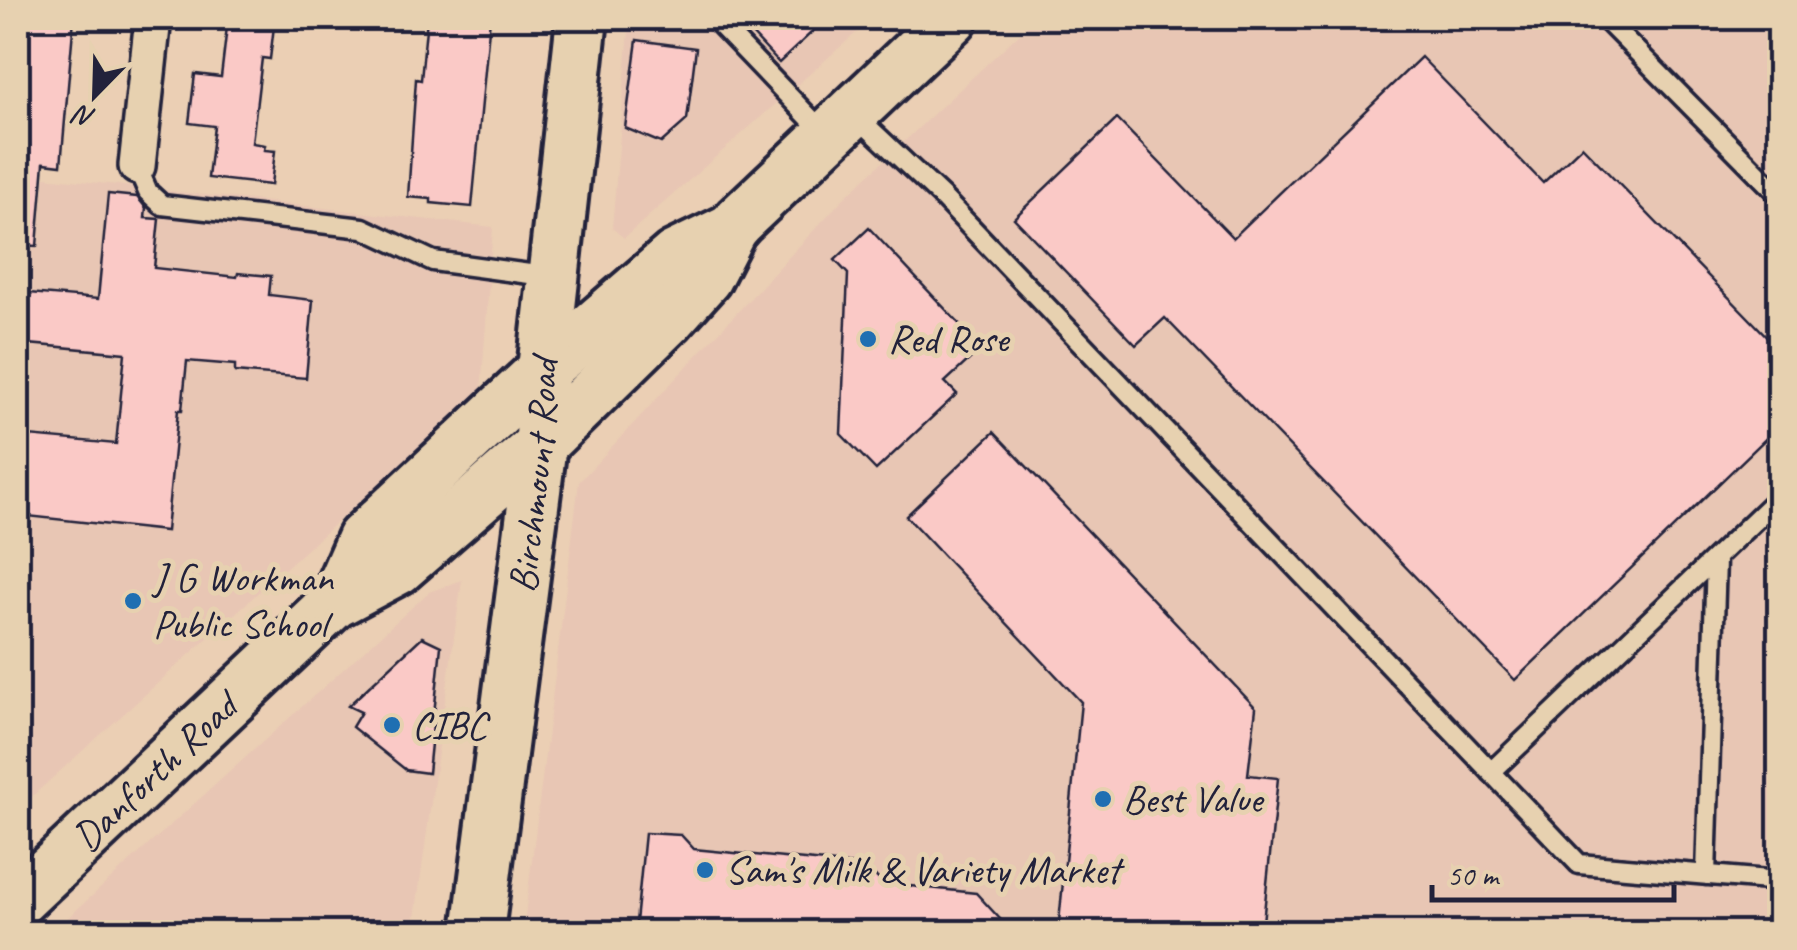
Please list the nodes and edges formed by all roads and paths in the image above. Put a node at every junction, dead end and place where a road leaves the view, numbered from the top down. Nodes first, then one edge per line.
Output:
1 (153, 18) edge
2 (582, 18) edge
3 (714, 18) edge
4 (952, 18) edge
5 (1604, 18) edge
6 (839, 124) junction
7 (138, 166) joint
8 (1780, 196) edge
9 (731, 229) junction
10 (553, 277) junction
11 (543, 370) junction
12 (541, 444) junction
13 (1780, 496) edge
14 (1716, 560) junction
15 (334, 603) junction
16 (1491, 772) junction
17 (1706, 875) junction
18 (1780, 881) edge
19 (18, 901) edge
20 (478, 932) edge

1 - 7 street
2 - 10 main road, Birchmount Road
3 - 6 lane
4 - 6 main road, Danforth Road
5 - 8 lane
6 - 9 main road, Danforth Road
6 - 16 lane
7 - 10 lane
9 - 11 main road, Danforth Road
9 - 12 main road, Danforth Road
10 - 11 main road, Birchmount Road
11 - 12 main road, Birchmount Road
11 - 15 main road, Danforth Road
12 - 15 main road, Danforth Road
12 - 20 main road, Birchmount Road
13 - 14 lane
14 - 16 lane
14 - 17 lane
15 - 19 main road, Danforth Road
16 - 17 lane
17 - 18 lane

